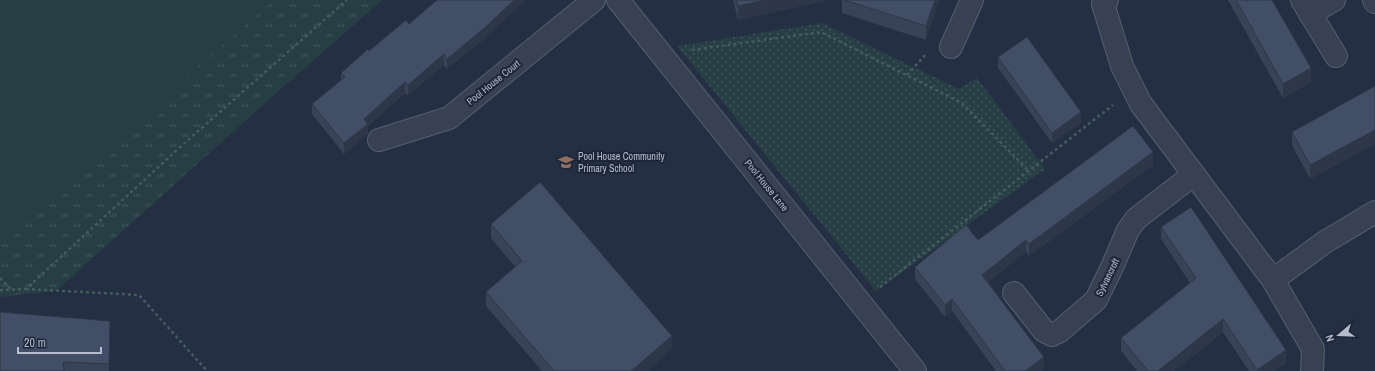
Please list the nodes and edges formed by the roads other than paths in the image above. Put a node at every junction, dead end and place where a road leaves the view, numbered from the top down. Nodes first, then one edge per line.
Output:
1 (594, 0) edge
2 (618, 0) edge
3 (972, 0) edge
4 (1334, 0) edge
5 (1100, 1) edge
6 (1306, 7) edge
7 (951, 47) dead end
8 (1336, 56) dead end
9 (379, 140) dead end
10 (1193, 175) junction
11 (1375, 212) edge
12 (1273, 280) junction
13 (1014, 293) dead end
14 (915, 371) edge
15 (1312, 371) edge

1 - 9 street, Pool House Court
2 - 14 street, Pool House Lane
3 - 7 street
4 - 6 street
5 - 10 street
6 - 8 street
10 - 12 street
10 - 13 street, Sylvancroft
11 - 12 street
12 - 15 street

